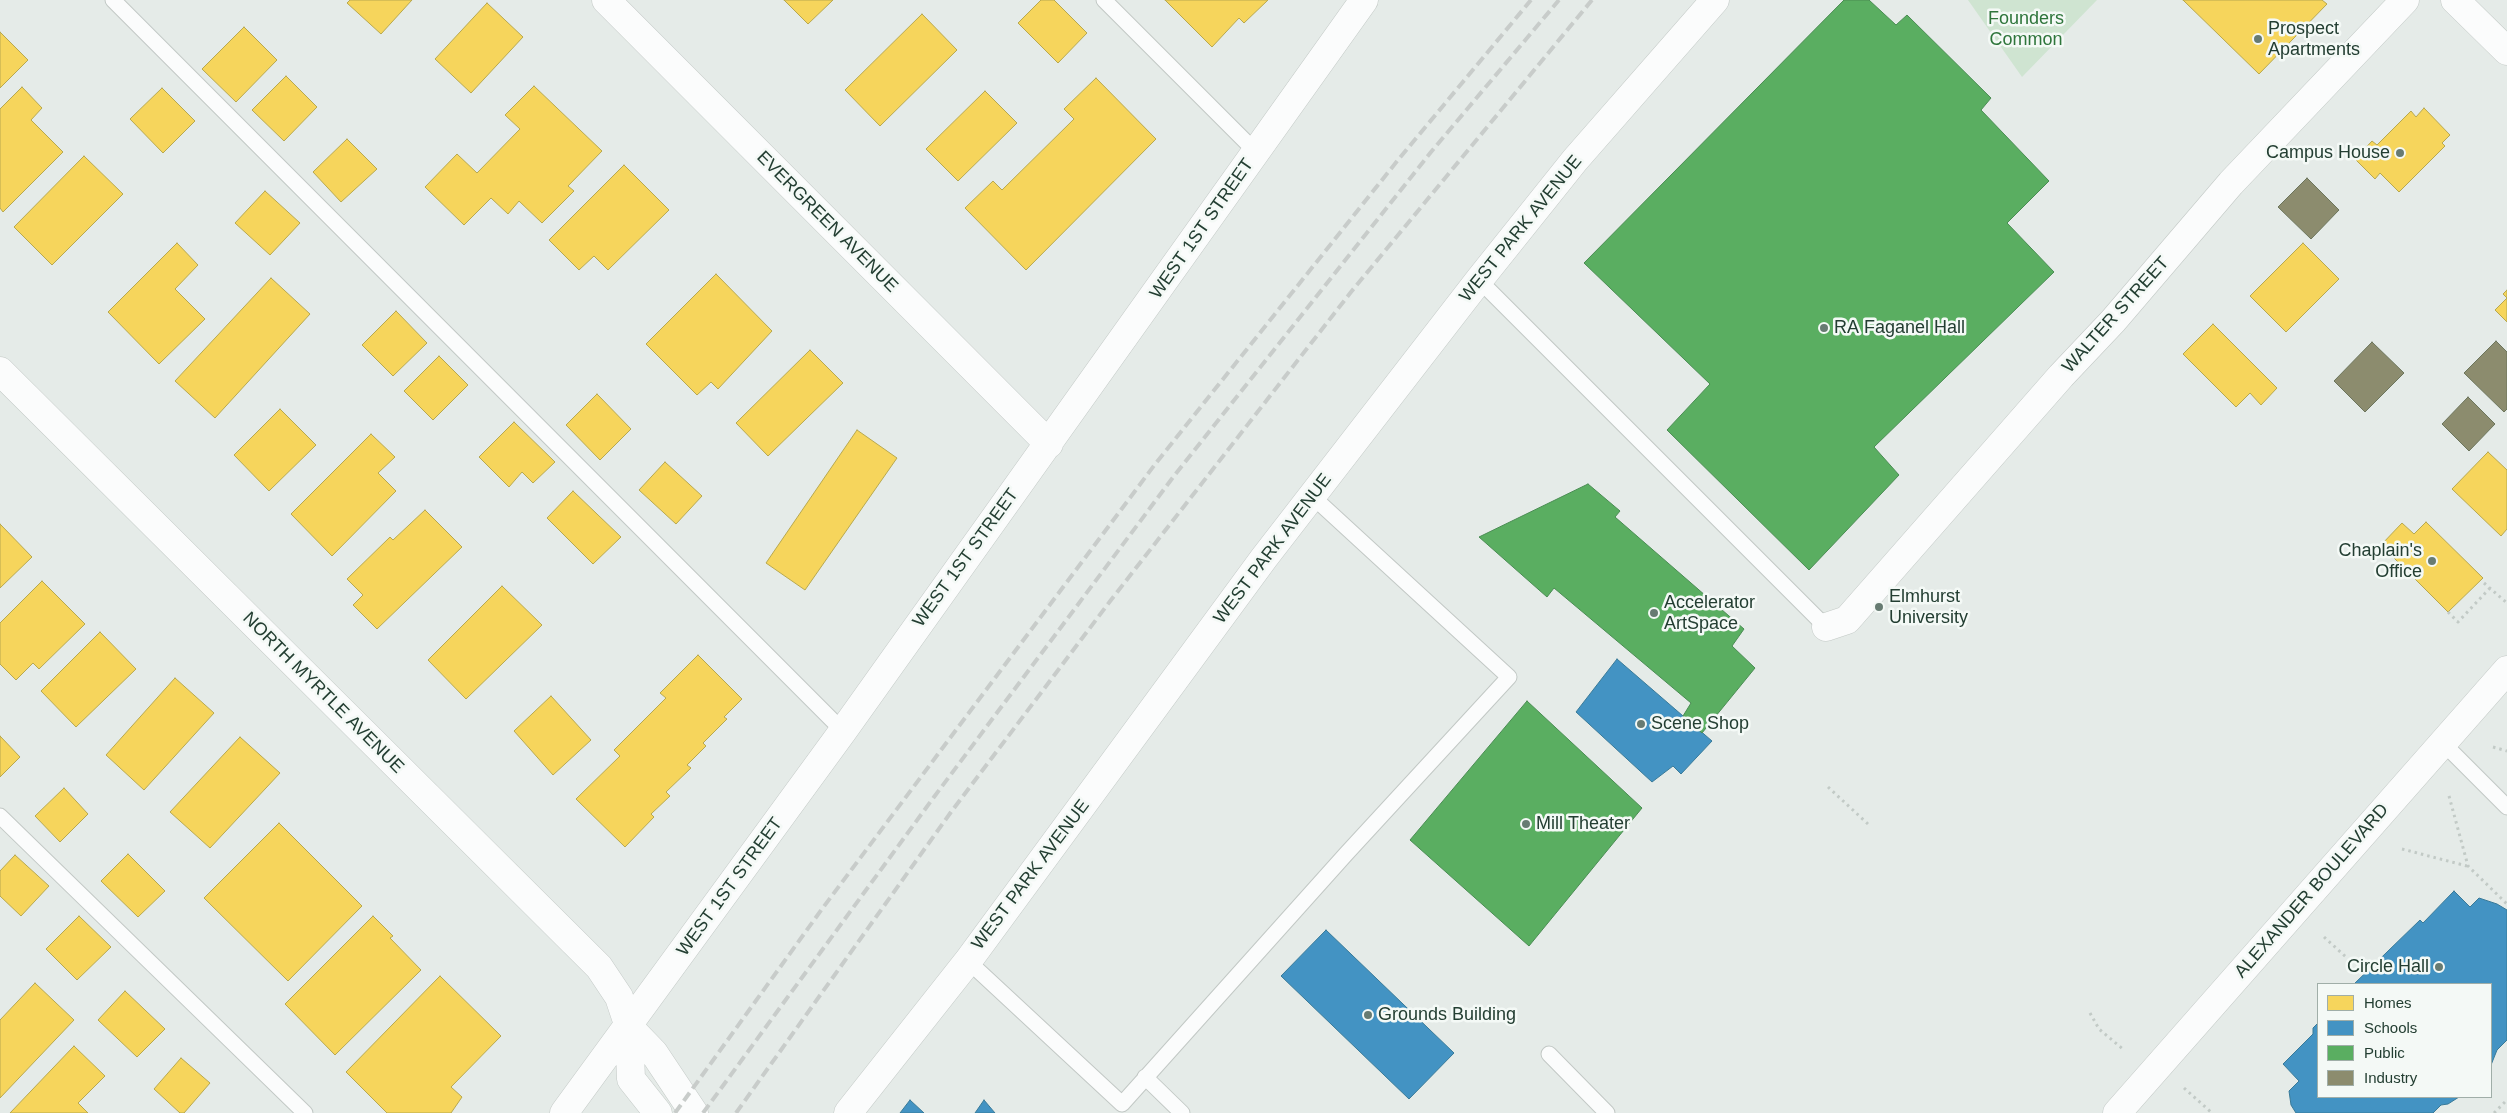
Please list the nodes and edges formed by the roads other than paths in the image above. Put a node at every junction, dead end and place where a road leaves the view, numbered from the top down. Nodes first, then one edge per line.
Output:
1 (113, 0) edge
2 (606, 0) edge
3 (1104, 0) edge
4 (1364, 0) edge
5 (1716, 0) edge
6 (2405, 0) edge
7 (2455, 0) edge
8 (2507, 51) edge
9 (1256, 152) junction
10 (1479, 280) junction
11 (0, 371) edge
12 (1049, 444) junction
13 (1312, 496) junction
14 (1826, 626) joint
15 (2507, 670) edge
16 (842, 731) junction
17 (2443, 743) junction
18 (2507, 807) edge
19 (0, 816) edge
20 (968, 960) junction
21 (629, 1027) junction
22 (1550, 1054) dead end
23 (1145, 1077) junction
24 (305, 1113) edge
25 (564, 1113) edge
26 (658, 1113) edge
27 (694, 1113) edge
28 (848, 1113) edge
29 (1182, 1113) edge
30 (1607, 1113) edge
31 (2117, 1113) edge

1 - 16 lane
2 - 12 street, EVERGREEN AVENUE
3 - 9 lane
4 - 9 street, WEST 1ST STREET
5 - 10 street, WEST PARK AVENUE
6 - 14 street, WALTER STREET
7 - 8 street
9 - 12 street, WEST 1ST STREET
10 - 13 street, WEST PARK AVENUE
10 - 14 lane
11 - 21 street, NORTH MYRTLE AVENUE
12 - 16 street, WEST 1ST STREET
13 - 20 street, WEST PARK AVENUE
13 - 23 lane
15 - 17 street, ALEXANDER BOULEVARD
16 - 21 street, WEST 1ST STREET
17 - 18 lane
17 - 31 street, ALEXANDER BOULEVARD
19 - 24 lane
20 - 23 lane
20 - 28 street, WEST PARK AVENUE
21 - 25 street, WEST 1ST STREET
21 - 26 street
21 - 27 street
22 - 30 lane
23 - 29 lane

